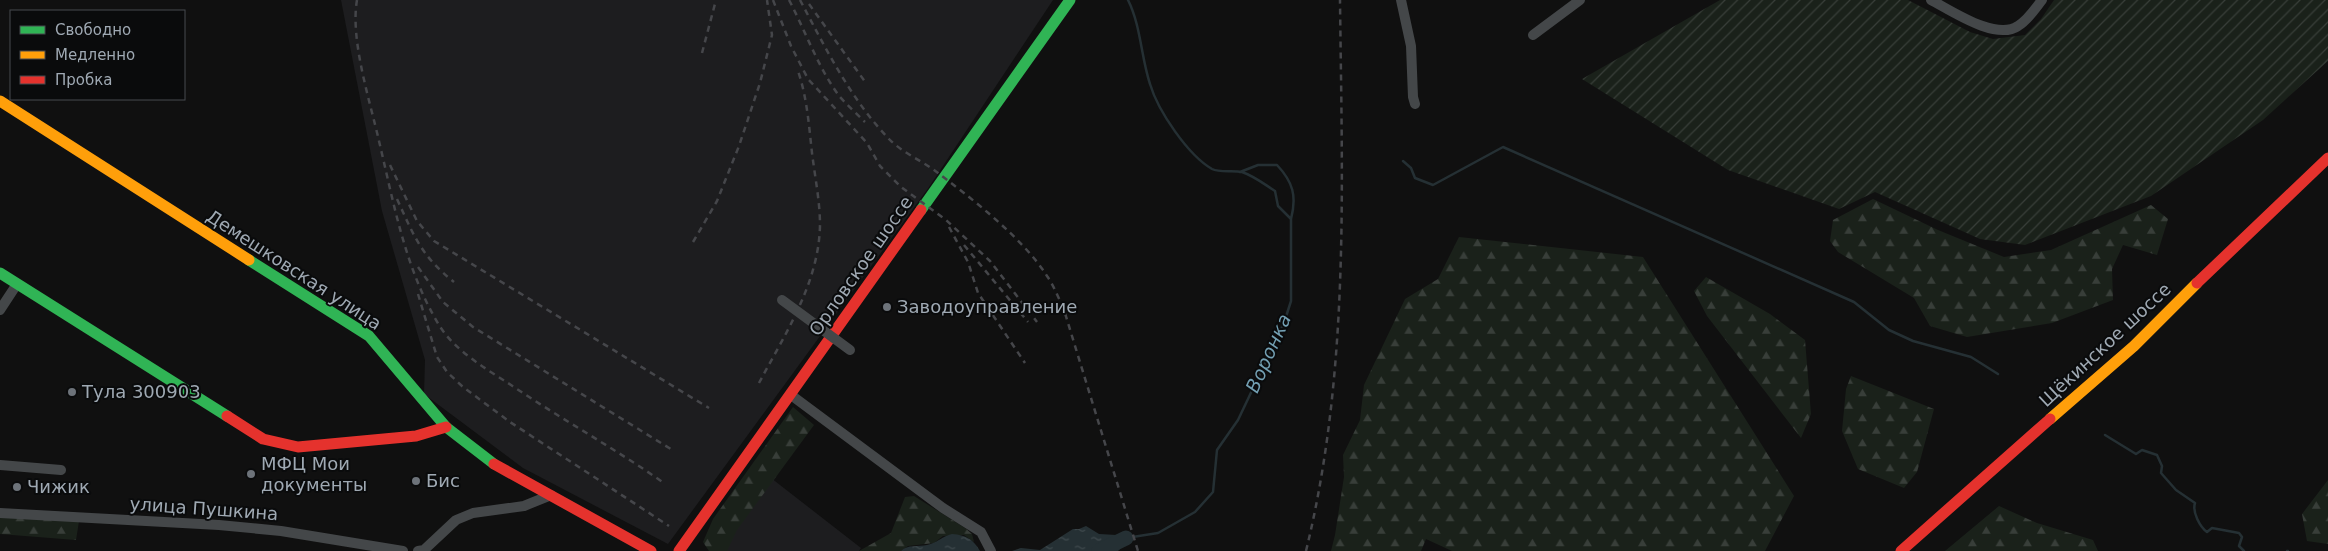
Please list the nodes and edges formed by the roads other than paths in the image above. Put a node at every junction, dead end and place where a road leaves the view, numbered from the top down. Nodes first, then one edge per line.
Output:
1 (1070, 0) edge
2 (1401, 0) edge
3 (1580, 0) edge
4 (1931, 0) edge
5 (2042, 0) edge
6 (1533, 35) dead end
7 (0, 101) edge
8 (1415, 104) dead end
9 (2328, 158) edge
10 (0, 273) edge
11 (17, 284) junction
12 (782, 300) dead end
13 (0, 310) edge
14 (850, 350) dead end
15 (790, 396) junction
16 (446, 427) junction
17 (0, 464) edge
18 (61, 470) dead end
19 (551, 496) junction
20 (0, 513) edge
21 (403, 551) edge
22 (418, 551) edge
23 (651, 551) edge
24 (679, 551) edge
25 (991, 551) edge
26 (1901, 551) edge

1 - 15 street, Орловское шоссе
2 - 8 street
3 - 6 street
4 - 5 street
7 - 16 street, Демешковская улица
9 - 26 street, Щёкинское шоссе
10 - 11 street
11 - 13 street
11 - 16 street
12 - 14 street, bridge
15 - 24 street, Орловское шоссе
15 - 25 street
16 - 19 street, Демешковская улица
17 - 18 street
19 - 22 street
19 - 23 street, Демешковская улица
20 - 21 street, улица Пушкина

